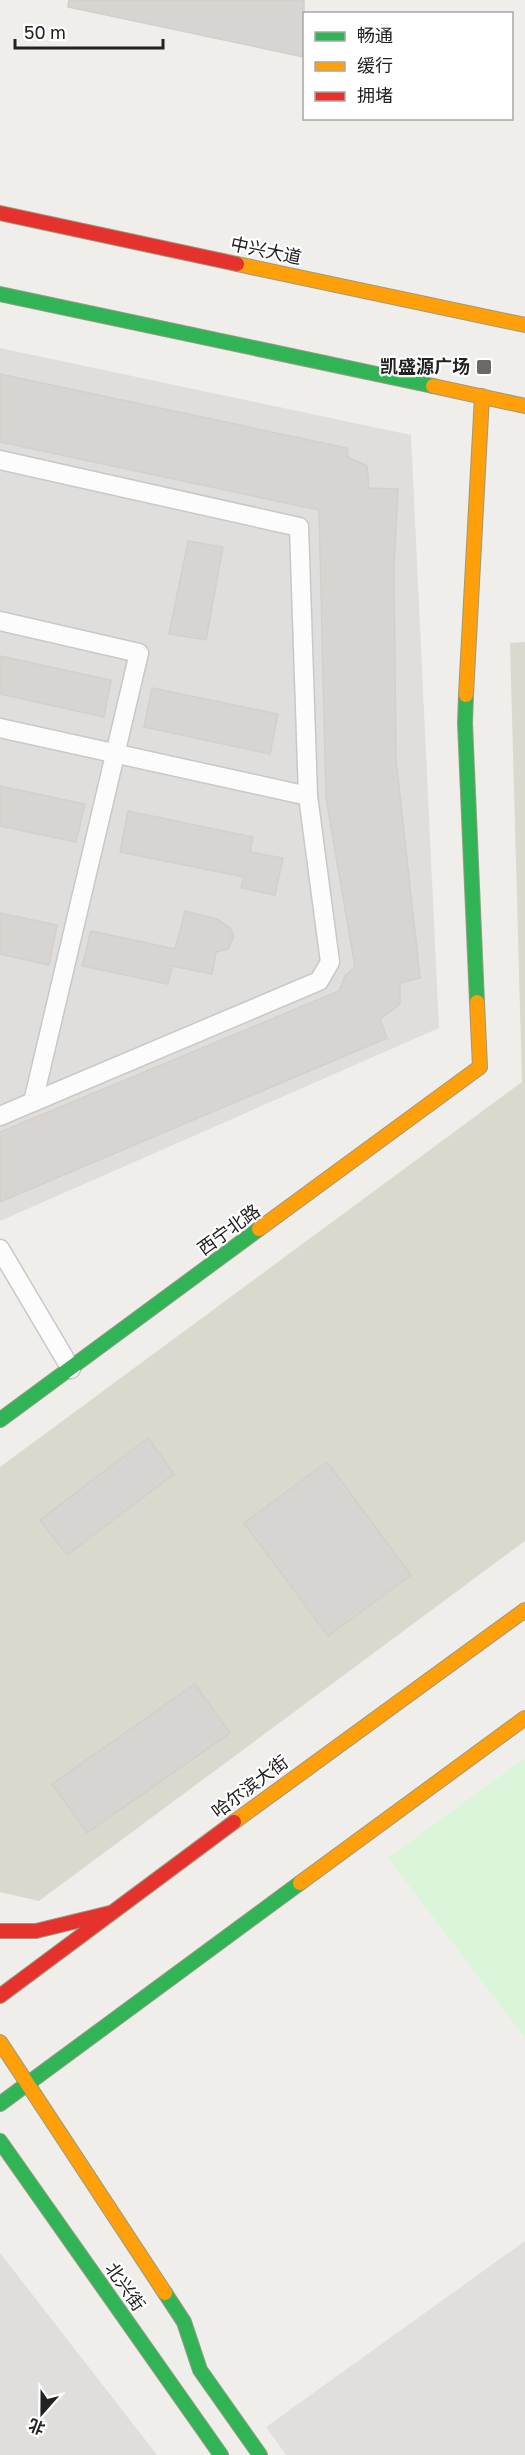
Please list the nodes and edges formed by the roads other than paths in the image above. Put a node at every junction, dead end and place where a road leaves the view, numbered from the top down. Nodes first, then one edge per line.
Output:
1 (0, 213) edge
2 (0, 294) edge
3 (525, 325) edge
4 (483, 396) junction
5 (525, 406) edge
6 (0, 460) edge
7 (0, 621) edge
8 (0, 728) edge
9 (116, 754) junction
10 (308, 796) junction
11 (33, 1102) junction
12 (0, 1116) edge
13 (0, 1249) edge
14 (71, 1369) junction
15 (0, 1420) edge
16 (525, 1610) edge
17 (525, 1718) edge
18 (111, 1913) junction
19 (0, 1930) edge
20 (0, 1996) edge
21 (0, 2042) edge
22 (26, 2085) junction
23 (0, 2104) edge
24 (0, 2141) edge
25 (221, 2455) edge
26 (260, 2455) edge

1 - 3 main road, 中兴大道
2 - 4 main road
4 - 5 main road
4 - 14 main road, 西宁北路
6 - 10 street
7 - 9 street
8 - 9 street
9 - 10 street
9 - 11 street
10 - 11 street
11 - 12 street
13 - 14 street
14 - 15 main road, 西宁北路
16 - 18 main road, 哈尔滨大街
17 - 22 main road
18 - 19 main road
18 - 20 main road, 哈尔滨大街
21 - 22 main road
22 - 23 main road
22 - 26 main road
24 - 25 main road, 北兴街

